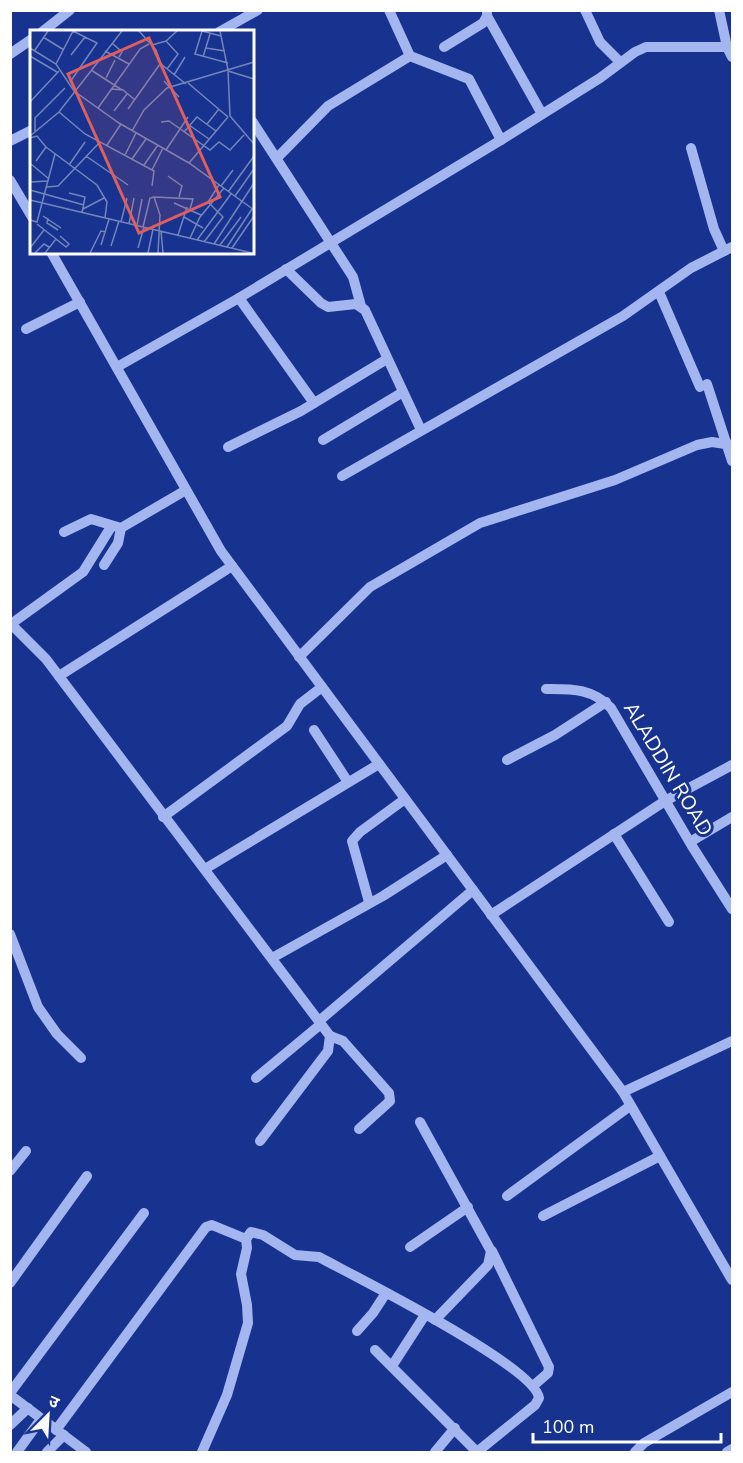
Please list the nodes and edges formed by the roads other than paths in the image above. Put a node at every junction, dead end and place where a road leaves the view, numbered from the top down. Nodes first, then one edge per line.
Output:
1 (70, 10) edge
2 (258, 10) edge
3 (389, 10) edge
4 (585, 10) edge
5 (719, 10) edge
6 (487, 13) edge
7 (729, 29) edge
8 (45, 30) edge
9 (223, 30) edge
10 (30, 40) edge
11 (444, 47) dead end
12 (730, 52) edge
13 (10, 54) edge
14 (410, 56) junction
15 (620, 62) junction
16 (542, 114) junction
17 (254, 125) edge
18 (30, 131) edge
19 (501, 140) junction
20 (10, 141) edge
21 (691, 148) dead end
22 (277, 158) junction
23 (10, 180) edge
24 (30, 214) edge
25 (329, 243) junction
26 (728, 249) edge
27 (52, 254) edge
28 (286, 269) junction
29 (658, 292) junction
30 (239, 298) junction
31 (80, 302) junction
32 (361, 306) junction
33 (26, 329) dead end
34 (387, 358) junction
35 (117, 367) junction
36 (403, 392) junction
37 (314, 403) junction
38 (421, 430) junction
39 (323, 440) dead end
40 (729, 444) edge
41 (228, 447) dead end
42 (732, 461) edge
43 (342, 476) dead end
44 (186, 489) junction
45 (116, 527) junction
46 (64, 532) dead end
47 (104, 565) dead end
48 (232, 566) junction
49 (12, 626) edge
50 (299, 657) junction
51 (58, 676) junction
52 (322, 687) junction
53 (546, 688) dead end
54 (606, 702) junction
55 (314, 730) dead end
56 (507, 760) dead end
57 (379, 764) junction
58 (732, 765) edge
59 (348, 782) junction
60 (405, 799) junction
61 (665, 801) junction
62 (732, 817) edge
63 (163, 818) junction
64 (614, 834) junction
65 (690, 842) junction
66 (447, 855) junction
67 (205, 869) junction
68 (473, 890) junction
69 (369, 902) junction
70 (732, 909) edge
71 (492, 915) junction
72 (669, 922) dead end
73 (10, 934) edge
74 (272, 957) junction
75 (320, 1023) junction
76 (330, 1036) junction
77 (732, 1041) edge
78 (81, 1058) dead end
79 (256, 1078) dead end
80 (623, 1092) junction
81 (630, 1106) junction
82 (420, 1122) dead end
83 (359, 1129) dead end
84 (260, 1141) dead end
85 (26, 1151) dead end
86 (660, 1156) junction
87 (10, 1171) edge
88 (87, 1176) dead end
89 (507, 1196) dead end
90 (468, 1207) junction
91 (144, 1213) dead end
92 (543, 1216) dead end
93 (246, 1239) junction
94 (410, 1247) dead end
95 (491, 1251) junction
96 (732, 1280) edge
97 (10, 1283) edge
98 (386, 1293) junction
99 (430, 1317) junction
100 (357, 1330) dead end
101 (375, 1350) dead end
102 (392, 1366) junction
103 (533, 1386) junction
104 (732, 1392) edge
105 (10, 1394) edge
106 (28, 1408) junction
107 (41, 1419) junction
108 (10, 1425) edge
109 (455, 1428) junction
110 (60, 1433) junction
111 (732, 1449) edge
112 (17, 1452) edge
113 (47, 1452) edge
114 (86, 1452) edge
115 (202, 1452) edge
116 (435, 1452) edge
117 (477, 1452) edge
118 (635, 1452) edge
119 (727, 1452) edge

1 - 8 street
2 - 9 street
3 - 14 street
4 - 15 street
5 - 7 street
6 - 11 street
6 - 16 street
7 - 12 street
10 - 13 street
12 - 15 street
14 - 19 street
14 - 22 street
15 - 16 street
16 - 19 street
17 - 22 street
18 - 20 street
19 - 25 street
21 - 26 street
22 - 25 street
23 - 24 street
25 - 28 street
25 - 32 street
26 - 29 street
27 - 31 street
28 - 30 street
28 - 32 street
29 - 38 street
29 - 40 street
30 - 35 street
30 - 37 street
31 - 33 street
31 - 35 street
32 - 34 street
34 - 36 street
34 - 37 street
35 - 44 street
36 - 38 street
36 - 39 street
37 - 41 street
38 - 43 street
40 - 42 street
40 - 50 street
44 - 45 street
44 - 48 street
45 - 46 street
45 - 47 street
45 - 49 street
48 - 50 street
48 - 51 street
49 - 51 street
50 - 52 street
51 - 63 street
52 - 57 street
52 - 63 street
53 - 54 street, ALADDIN ROAD
54 - 56 street
54 - 61 street, ALADDIN ROAD
55 - 59 street
57 - 59 street
57 - 60 street
58 - 61 street
59 - 67 street
60 - 66 street
60 - 69 street
61 - 64 street
61 - 65 street, ALADDIN ROAD
62 - 65 street
63 - 67 street
64 - 71 street
64 - 72 street
65 - 70 street, ALADDIN ROAD
66 - 68 street
66 - 69 street
67 - 74 street
68 - 71 street
68 - 75 street
69 - 74 street
71 - 80 street
73 - 78 street
74 - 75 street
75 - 76 street
75 - 79 street
76 - 83 street
76 - 84 street
77 - 80 street
80 - 81 street
81 - 86 street
81 - 89 street
82 - 90 street
85 - 87 street
86 - 92 street
86 - 96 street
88 - 97 street
90 - 94 street
90 - 95 street
91 - 105 street
93 - 98 street
93 - 110 street
93 - 115 street
95 - 99 street
95 - 103 street
98 - 99 street
98 - 100 street
99 - 102 street
99 - 103 street
101 - 102 street
102 - 109 street
103 - 117 street
104 - 118 street
105 - 106 street
106 - 107 street
106 - 108 street
107 - 110 street
107 - 112 street
109 - 116 street
109 - 117 street
110 - 113 street
110 - 114 street
111 - 119 street

